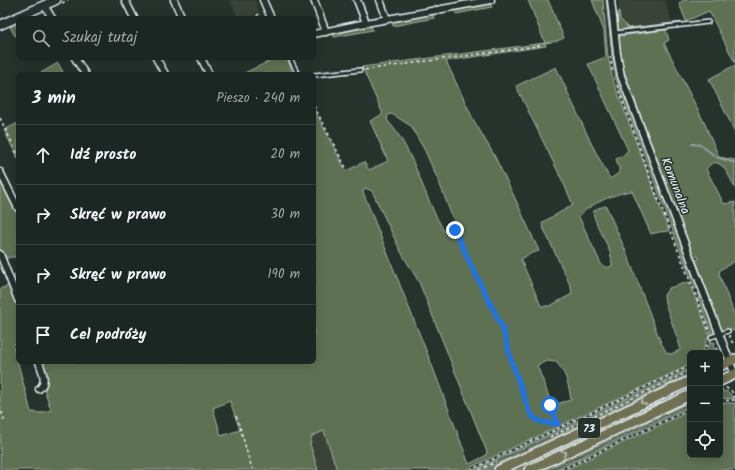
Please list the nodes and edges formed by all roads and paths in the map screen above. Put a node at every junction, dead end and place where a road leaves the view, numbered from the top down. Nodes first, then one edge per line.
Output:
1 (56, 0) edge
2 (125, 0) edge
3 (174, 0) edge
4 (263, 0) edge
5 (314, 0) edge
6 (357, 0) edge
7 (380, 0) edge
8 (491, 0) edge
9 (611, 0) edge
10 (465, 2) edge
11 (44, 5) junction
12 (268, 11) junction
13 (19, 16) edge
14 (51, 16) edge
15 (133, 16) edge
16 (181, 16) edge
17 (256, 16) edge
18 (270, 16) edge
19 (16, 17) edge
20 (387, 19) junction
21 (708, 22) dead end
22 (366, 23) junction
23 (0, 24) edge
24 (326, 32) junction
25 (614, 33) junction
26 (316, 34) edge
27 (543, 45) dead end
28 (76, 60) edge
29 (157, 60) edge
30 (201, 60) edge
31 (291, 60) edge
32 (360, 70) joint
33 (84, 72) edge
34 (164, 72) edge
35 (208, 72) edge
36 (297, 72) edge
37 (316, 76) edge
38 (316, 110) edge
39 (0, 118) edge
40 (16, 151) edge
41 (346, 168) dead end
42 (0, 172) edge
43 (16, 204) edge
44 (455, 230) dead end
45 (0, 254) edge
46 (16, 295) edge
47 (728, 331) joint
48 (719, 333) junction
49 (712, 337) junction
50 (735, 343) edge
51 (705, 350) edge
52 (717, 350) edge
53 (733, 361) edge
54 (40, 364) edge
55 (723, 365) edge
56 (687, 367) edge
57 (687, 372) edge
58 (735, 374) edge
59 (687, 382) edge
60 (723, 384) edge
61 (723, 386) edge
62 (39, 389) dead end
63 (687, 396) edge
64 (735, 400) edge
65 (723, 401) edge
66 (550, 405) dead end
67 (0, 406) edge
68 (687, 410) edge
69 (236, 416) dead end
70 (5, 422) dead end
71 (558, 424) junction
72 (563, 426) junction
73 (545, 439) dead end
74 (499, 466) edge
75 (253, 470) edge
76 (470, 470) edge
77 (479, 470) edge
78 (529, 470) edge
79 (561, 470) edge

1 - 11 street
2 - 15 street
3 - 16 street
4 - 12 street
5 - 24 street
6 - 22 street
7 - 20 street
8 - 10 street
9 - 25 street, Komunalna
10 - 20 street
11 - 13 street
11 - 14 street
12 - 17 path
12 - 18 street
19 - 23 street
20 - 22 street
21 - 25 lane
22 - 24 street
24 - 26 street
25 - 48 street, Komunalna
27 - 32 path
28 - 33 street
29 - 34 street
30 - 35 street
31 - 36 lane
32 - 37 lane
38 - 41 path
39 - 40 path
42 - 43 street
44 - 71 path
45 - 46 street
47 - 48 lane
47 - 50 path
48 - 49 lane
48 - 53 street, Komunalna
49 - 51 path
49 - 52 path
53 - 55 main road
53 - 58 street, Komunalna
54 - 62 street
56 - 72 path
57 - 73 path
58 - 60 main road
59 -> 74 main road, 73
61 - 64 path
78 -> 63 main road, 73
64 - 65 path
66 - 71 path
67 - 70 path
68 - 79 path
69 - 75 path
71 - 72 path
72 - 76 path
74 - 77 path

